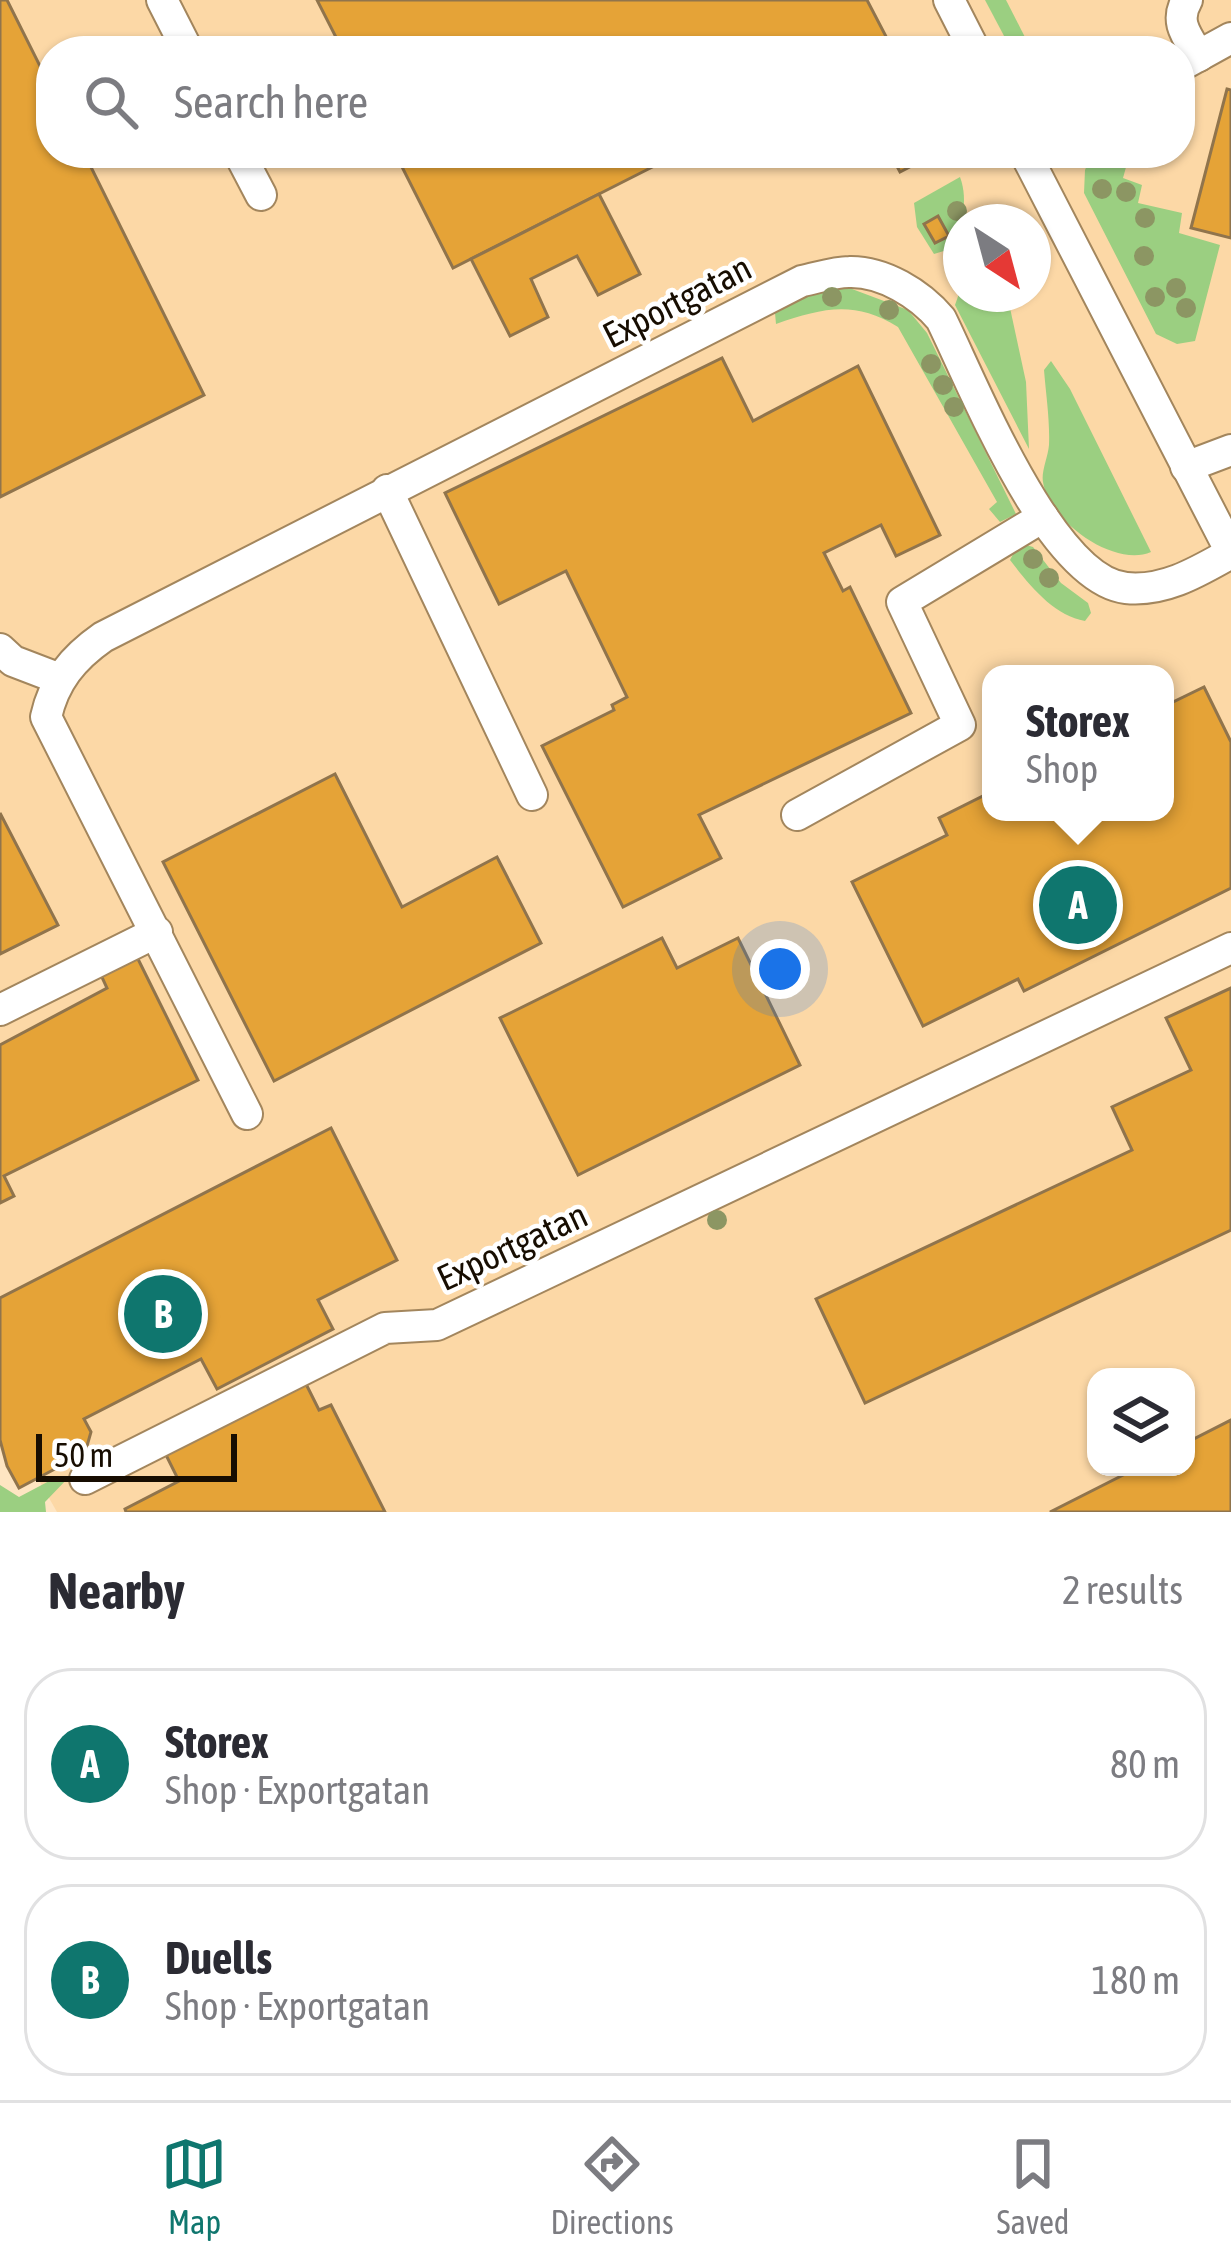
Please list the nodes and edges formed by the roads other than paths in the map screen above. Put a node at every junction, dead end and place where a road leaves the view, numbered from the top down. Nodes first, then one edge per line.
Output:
1 (162, 0) edge
2 (949, 0) edge
3 (1187, 0) edge
4 (180, 36) edge
5 (967, 36) edge
6 (1184, 36) edge
7 (1231, 38) edge
8 (1195, 58) edge
9 (247, 168) edge
10 (1033, 168) edge
11 (261, 195) dead end
12 (1231, 450) edge
13 (1186, 467) junction
14 (387, 490) junction
15 (1043, 517) junction
16 (1231, 553) edge
17 (0, 649) edge
18 (55, 688) junction
19 (532, 795) dead end
20 (797, 815) dead end
21 (157, 932) junction
22 (1231, 948) edge
23 (0, 1010) edge
24 (247, 1114) dead end
25 (85, 1479) dead end

1 - 4 street
2 - 5 street
3 - 6 street
7 - 8 street
9 - 11 street
10 - 13 street, Exportgatan
12 - 13 street
13 - 16 street, Exportgatan
14 - 15 street, Exportgatan
14 - 18 street, Exportgatan
14 - 19 street
15 - 16 street, Exportgatan
15 - 20 street
17 - 18 street
18 - 21 street
21 - 23 street
21 - 24 street
22 - 25 street, Exportgatan

